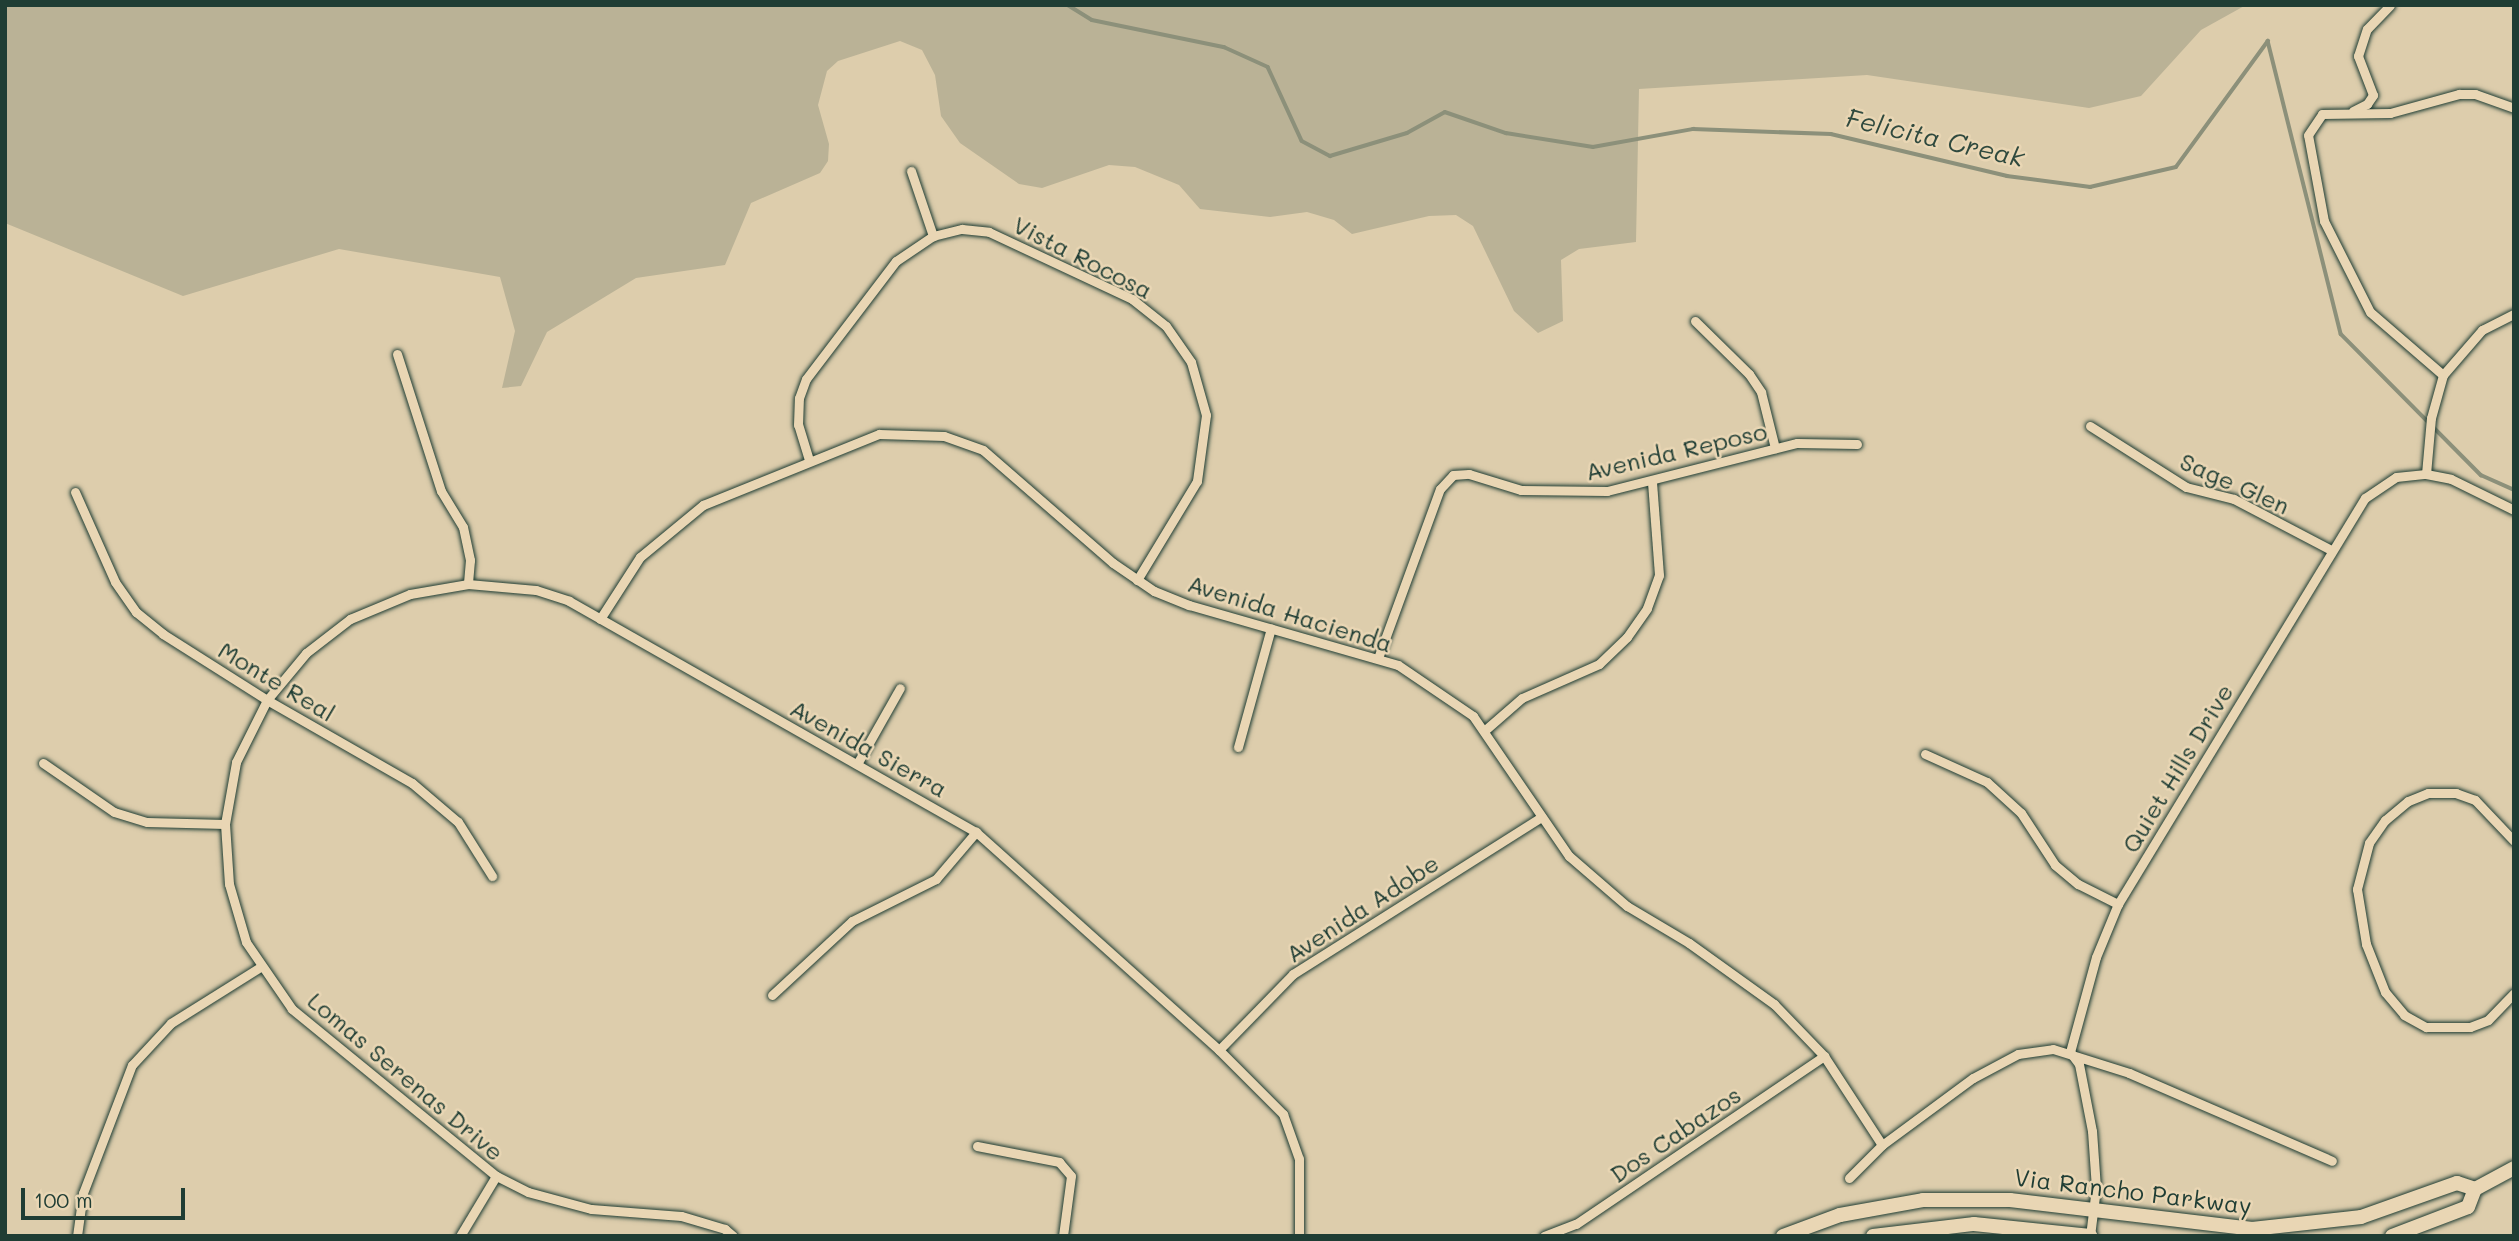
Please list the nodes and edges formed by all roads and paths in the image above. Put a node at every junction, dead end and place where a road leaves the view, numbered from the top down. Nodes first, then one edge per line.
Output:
1 (2390, 5) edge
2 (2514, 108) edge
3 (2348, 114) junction
4 (911, 172) dead end
5 (933, 236) junction
6 (2514, 314) edge
7 (1695, 321) dead end
8 (397, 354) dead end
9 (2442, 374) junction
10 (2090, 426) dead end
11 (1857, 444) dead end
12 (1776, 448) junction
13 (809, 460) junction
14 (2426, 474) junction
15 (1652, 481) junction
16 (75, 492) dead end
17 (2514, 510) edge
18 (2331, 550) junction
19 (1137, 580) junction
20 (468, 584) junction
21 (600, 619) junction
22 (1271, 628) junction
23 (1378, 658) junction
24 (900, 688) dead end
25 (267, 700) junction
26 (1484, 731) junction
27 (1238, 747) dead end
28 (1925, 754) dead end
29 (43, 763) dead end
30 (857, 764) junction
31 (1541, 817) junction
32 (225, 824) junction
33 (976, 832) junction
34 (2514, 841) edge
35 (492, 876) dead end
36 (2118, 904) junction
37 (262, 966) junction
38 (2514, 993) edge
39 (772, 995) dead end
40 (1219, 1050) junction
41 (2070, 1052) junction
42 (1824, 1056) junction
43 (1882, 1145) junction
44 (977, 1146) dead end
45 (2332, 1161) dead end
46 (2514, 1168) edge
47 (496, 1176) junction
48 (1849, 1178) dead end
49 (2475, 1189) junction
50 (2094, 1210) junction
51 (77, 1236) edge
52 (460, 1236) edge
53 (733, 1236) edge
54 (1063, 1236) edge
55 (1299, 1236) edge
56 (1544, 1236) edge
57 (1783, 1236) edge
58 (1873, 1236) edge
59 (2090, 1236) edge
60 (2392, 1236) edge

1 - 3 street
2 - 3 street
3 - 9 street
4 - 5 street
5 - 13 street, Vista Rocosa
5 - 19 street, Vista Rocosa
6 - 9 street
7 - 12 street
8 - 20 street
9 - 14 street
10 - 18 street, Sage Glen
11 - 12 street, Avenida Reposo
12 - 15 street, Avenida Reposo
13 - 19 street, Avenida Hacienda
13 - 21 street, Avenida Hacienda
14 - 17 street, Quiet Hills Drive
14 - 18 street, Quiet Hills Drive
15 - 23 street, Avenida Reposo
15 - 26 street
16 - 25 street, Monte Real
18 - 36 street, Quiet Hills Drive
19 - 22 street, Avenida Hacienda
20 - 21 street, Avenida Sierra
20 - 25 street, Avenida Sierra
21 - 30 street, Avenida Sierra
22 - 23 street, Avenida Hacienda
22 - 27 street
23 - 26 street, Avenida Hacienda
24 - 30 street
25 - 32 street, Lomas Serenas Drive
25 - 35 street, Monte Real
26 - 31 street, Avenida Hacienda
28 - 36 street
29 - 32 street
30 - 33 street, Avenida Sierra
31 - 40 street, Avenida Adobe
31 - 42 street, Avenida Hacienda
32 - 37 street, Lomas Serenas Drive
33 - 39 street
33 - 40 street, Avenida Sierra
34 - 38 street
36 - 41 street, Quiet Hills Drive
37 - 47 street, Lomas Serenas Drive
37 - 51 street
40 - 55 street, Avenida Sierra
41 - 43 street
41 - 45 street
41 - 50 street
42 - 43 street, Avenida Hacienda
42 - 56 street, Dos Cabazos
43 - 48 street
44 - 54 street
46 - 49 main road, Via Rancho Parkway
47 - 52 street
47 - 53 street, Lomas Serenas Drive
49 - 50 main road, Via Rancho Parkway
49 - 60 main road, Via Rancho Parkway
50 - 57 main road, Via Rancho Parkway
50 - 59 street
58 - 59 main road, Via Rancho Parkway

